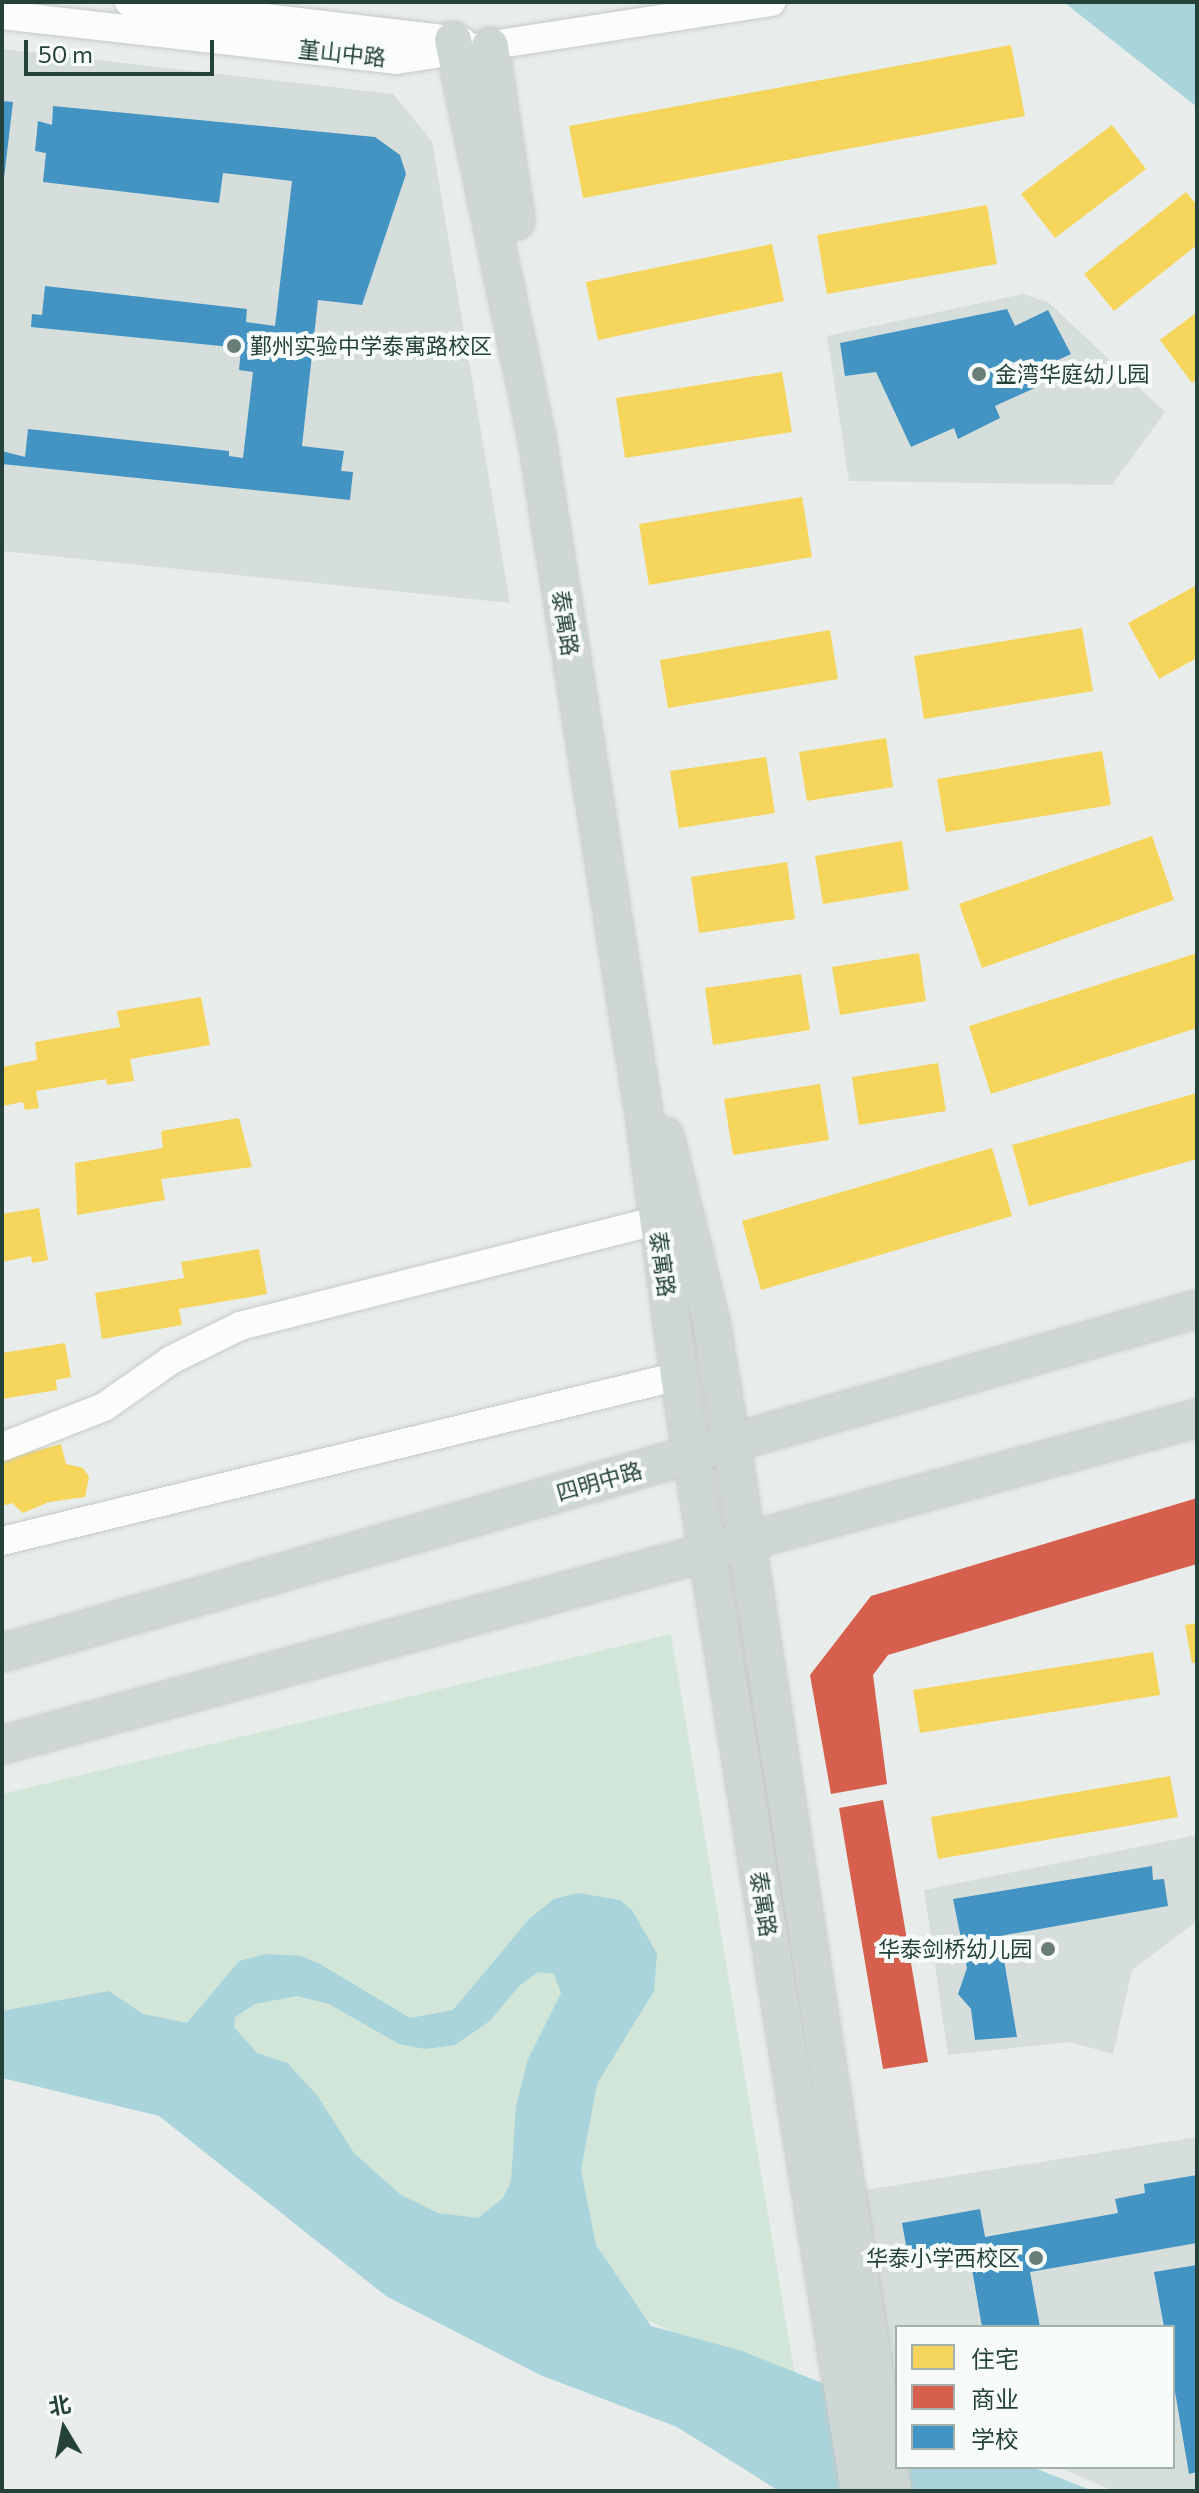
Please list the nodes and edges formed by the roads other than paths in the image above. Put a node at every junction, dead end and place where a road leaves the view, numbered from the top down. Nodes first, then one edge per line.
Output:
1 (129, 2) edge
2 (772, 2) edge
3 (2, 15) edge
4 (466, 45) junction
5 (656, 1221) junction
6 (1197, 1309) edge
7 (679, 1376) junction
8 (1197, 1418) edge
9 (731, 1441) junction
10 (2, 1447) edge
11 (691, 1454) junction
12 (2, 1541) edge
13 (747, 1545) junction
14 (707, 1555) junction
15 (2, 1653) edge
16 (2, 1745) edge
17 (859, 2491) edge
18 (893, 2491) edge

1 - 4 street, 堇山中路
2 - 4 street, 堇山中路
3 - 4 street, 堇山中路
4 - 5 main road, 泰寓路
4 - 9 main road, 泰寓路
5 - 7 main road, 泰寓路
5 - 10 street
6 - 9 main road, 四明中路
7 - 11 main road, 泰寓路
7 - 12 street
8 - 13 main road
9 - 11 main road, 四明中路
9 - 13 main road, 泰寓路
11 - 14 main road, 泰寓路
11 - 15 main road, 四明中路
13 - 14 main road
13 - 18 main road, 泰寓路
14 - 16 main road
14 - 17 main road, 泰寓路

